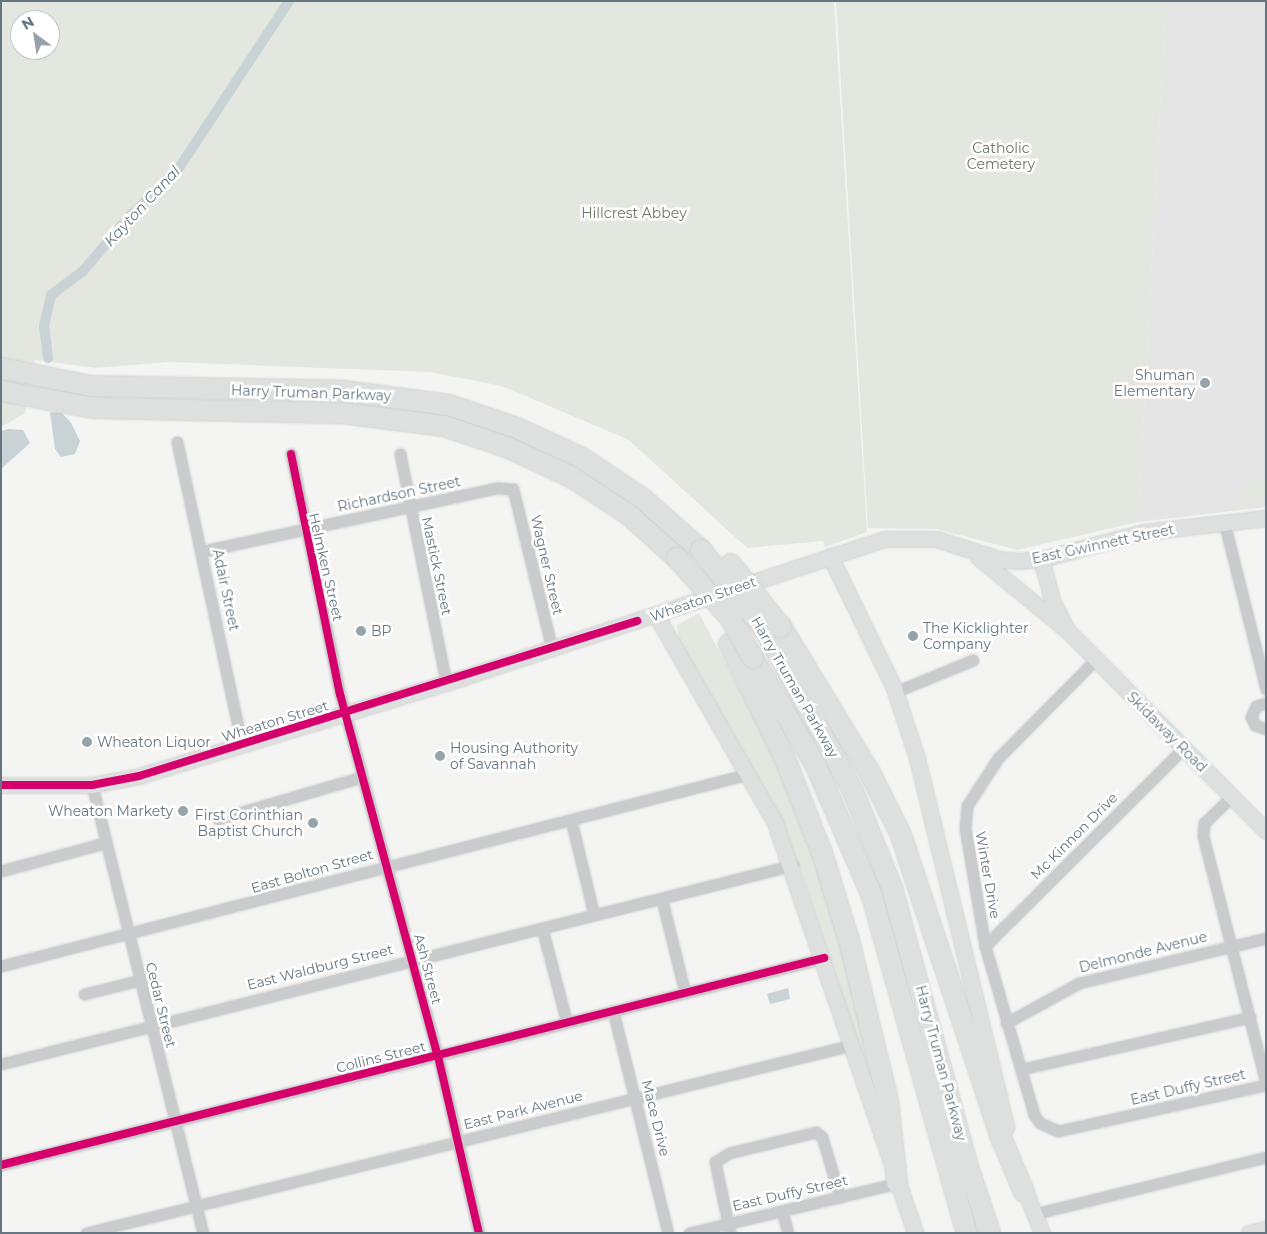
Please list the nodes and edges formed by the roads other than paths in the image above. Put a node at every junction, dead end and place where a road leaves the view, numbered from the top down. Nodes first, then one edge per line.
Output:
1 (1, 368) edge
2 (1, 391) edge
3 (177, 442) dead end
4 (291, 454) dead end
5 (400, 454) dead end
6 (513, 489) joint
7 (410, 507) junction
8 (1266, 518) edge
9 (1224, 522) junction
10 (303, 529) junction
11 (203, 552) junction
12 (971, 552) junction
13 (830, 556) junction
14 (673, 559) junction
15 (1041, 559) junction
16 (1039, 605) junction
17 (656, 615) junction
18 (773, 630) junction
19 (1069, 632) junction
20 (552, 649) junction
21 (973, 660) dead end
22 (1095, 660) junction
23 (446, 683) junction
24 (1266, 689) edge
25 (895, 692) junction
26 (1266, 703) edge
27 (346, 713) junction
28 (1266, 729) edge
29 (242, 744) junction
30 (1184, 748) junction
31 (748, 774) junction
32 (362, 777) junction
33 (1, 785) edge
34 (92, 785) junction
35 (1231, 797) junction
36 (218, 819) dead end
37 (571, 820) junction
38 (1266, 831) edge
39 (105, 842) junction
40 (793, 865) junction
41 (386, 866) junction
42 (1, 871) edge
43 (662, 900) junction
44 (594, 915) junction
45 (542, 928) junction
46 (127, 934) junction
47 (1266, 938) edge
48 (985, 946) junction
49 (1232, 946) junction
50 (824, 958) junction
51 (413, 960) junction
52 (1, 966) edge
53 (140, 980) junction
54 (685, 993) junction
55 (84, 994) dead end
56 (612, 1010) junction
57 (1250, 1017) junction
58 (567, 1023) junction
59 (1006, 1023) junction
60 (152, 1025) junction
61 (852, 1045) junction
62 (438, 1056) junction
63 (1, 1064) edge
64 (1022, 1070) junction
65 (1266, 1084) edge
66 (636, 1098) junction
67 (174, 1122) junction
68 (1058, 1131) joint
69 (457, 1142) junction
70 (1266, 1157) edge
71 (1, 1165) edge
72 (897, 1183) junction
73 (1024, 1192) junction
74 (840, 1197) junction
75 (197, 1206) junction
76 (782, 1211) junction
77 (1034, 1214) junction
78 (729, 1228) edge
79 (1266, 1228) edge
80 (86, 1233) edge
81 (203, 1233) edge
82 (479, 1233) edge
83 (668, 1233) edge
84 (689, 1233) edge
85 (788, 1233) edge
86 (915, 1233) edge
87 (967, 1233) edge
88 (990, 1233) edge
89 (1042, 1233) edge
90 (1249, 1233) edge

1 - 18 highway, Harry Truman Parkway, bridge
2 - 14 highway, Harry Truman Parkway
3 - 11 street, Adair Street
4 - 10 street, Helmken Street
5 - 7 street, Mastick Street
6 - 7 street, Richardson Street
6 - 20 street, Wagner Street
7 - 10 street, Richardson Street
7 - 23 street, Mastick Street
8 - 9 main road, East Gwinnett Street
9 - 15 main road, East Gwinnett Street
9 - 24 street
10 - 11 street, Richardson Street
10 - 27 street, Helmken Street
11 - 29 street, Adair Street
12 - 13 main road, Wheaton Street
12 - 15 main road, East Gwinnett Street
12 - 16 main road, Skidaway Road
13 - 17 main road, Wheaton Street
13 - 25 main road
14 - 72 highway
14 - 87 highway, Harry Truman Parkway, bridge
15 - 16 main road
15 - 19 main road, Skidaway Road
16 - 19 main road, Skidaway Road
17 - 20 main road, Wheaton Street
17 - 31 main road
18 - 73 highway
18 - 88 highway, Harry Truman Parkway
19 - 22 main road, Skidaway Road
20 - 23 main road, Wheaton Street
21 - 25 street
22 - 30 main road, Skidaway Road
22 - 48 street, Winter Drive
23 - 27 main road, Wheaton Street
25 - 73 main road
26 - 28 street
27 - 29 main road, Wheaton Street
27 - 32 street, Ash Street
29 - 34 main road, Wheaton Street
30 - 35 main road, Skidaway Road
30 - 48 street, Mc Kinnon Drive
31 - 37 street, East Bolton Street
31 - 40 main road
32 - 36 street
32 - 41 street, Ash Street
33 - 34 main road, Wheaton Street
34 - 39 street, Cedar Street
35 - 38 main road, Skidaway Road
35 - 49 street
37 - 41 street, East Bolton Street
37 - 44 street
39 - 42 street
39 - 46 street, Cedar Street
40 - 43 street, East Waldburg Street
40 - 50 main road
41 - 46 street, East Bolton Street
41 - 51 street, Ash Street
43 - 44 street, East Waldburg Street
43 - 54 street
44 - 45 street, East Waldburg Street
45 - 51 street, East Waldburg Street
45 - 58 street
46 - 52 street, East Bolton Street
46 - 53 street, Cedar Street
47 - 49 street, Delmonde Avenue
48 - 59 street, Winter Drive
49 - 57 street
49 - 59 street, Delmonde Avenue
50 - 54 street, Collins Street
50 - 61 main road
51 - 60 street, East Waldburg Street
51 - 62 street, Ash Street
53 - 55 street
53 - 60 street, Cedar Street
54 - 56 street, Collins Street
56 - 58 street, Collins Street
56 - 66 street, Mace Drive
57 - 64 street
57 - 65 street
58 - 62 street, Collins Street
59 - 64 street, Winter Drive
60 - 63 street, East Waldburg Street
60 - 67 street, Cedar Street
61 - 66 street, East Park Avenue
61 - 72 main road
62 - 67 street, Collins Street
62 - 69 street, Ash Street
64 - 68 street, Winter Drive
65 - 68 street, East Duffy Street
66 - 69 street, East Park Avenue
66 - 83 street, Mace Drive
67 - 71 street, Collins Street
67 - 75 street, Cedar Street
69 - 75 street, East Park Avenue
69 - 82 street, Ash Street
70 - 77 street
72 - 74 street, East Duffy Street
72 - 86 main road
73 - 77 main road
74 - 76 street, East Duffy Street
74 - 78 street
75 - 80 street, East Park Avenue
75 - 81 street, Cedar Street
76 - 78 street, East Duffy Street
76 - 85 street
77 - 89 main road
78 - 84 street, East Duffy Street
79 - 90 main road

